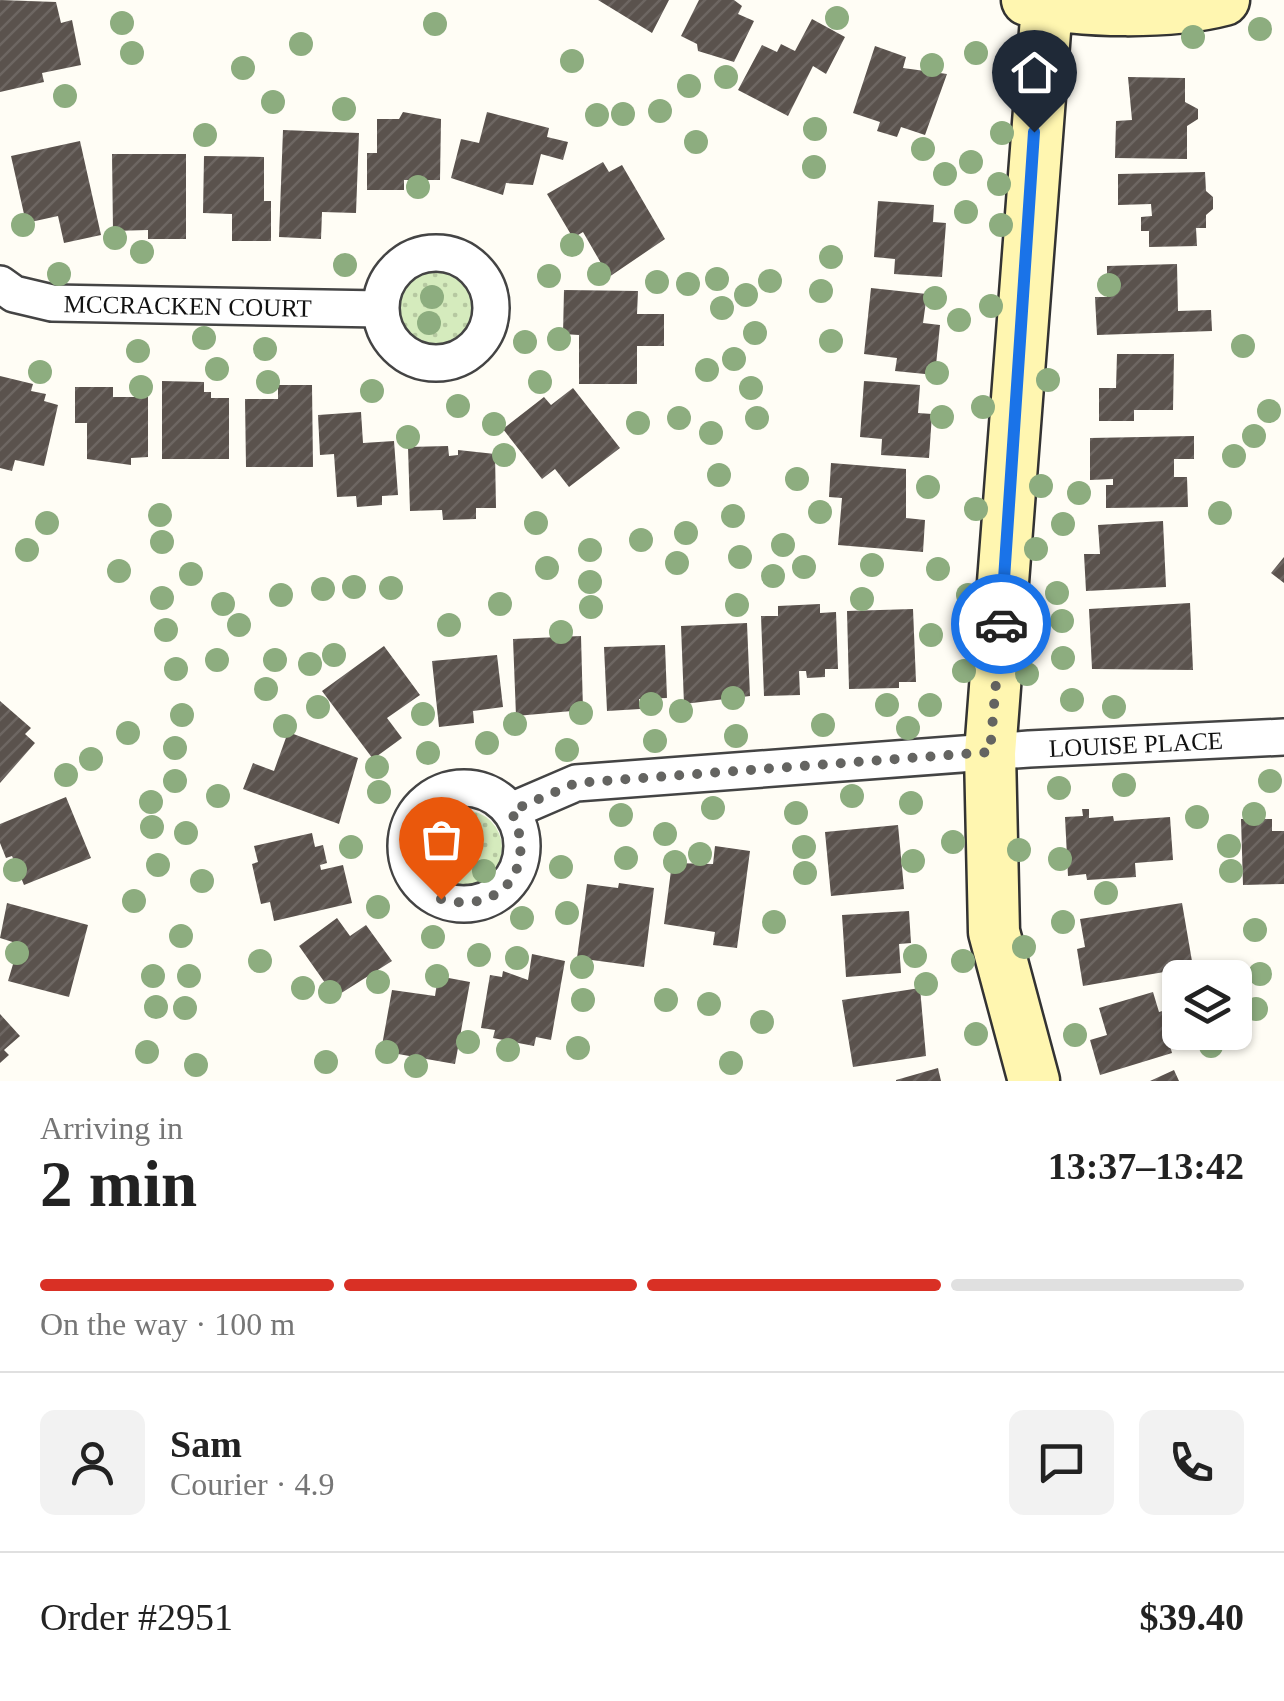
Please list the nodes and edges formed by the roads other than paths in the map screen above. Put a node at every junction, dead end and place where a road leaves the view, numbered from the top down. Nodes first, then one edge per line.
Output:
1 (1224, 0) edge
2 (1037, 2) edge
3 (0, 284) edge
4 (380, 309) dead end
5 (1284, 737) edge
6 (990, 752) junction
7 (511, 811) dead end
8 (1034, 1081) edge

1 - 2 street
2 - 6 street
3 - 4 street, MCCRACKEN COURT
5 - 6 street, LOUISE PLACE
6 - 7 street, LOUISE PLACE
6 - 8 street

